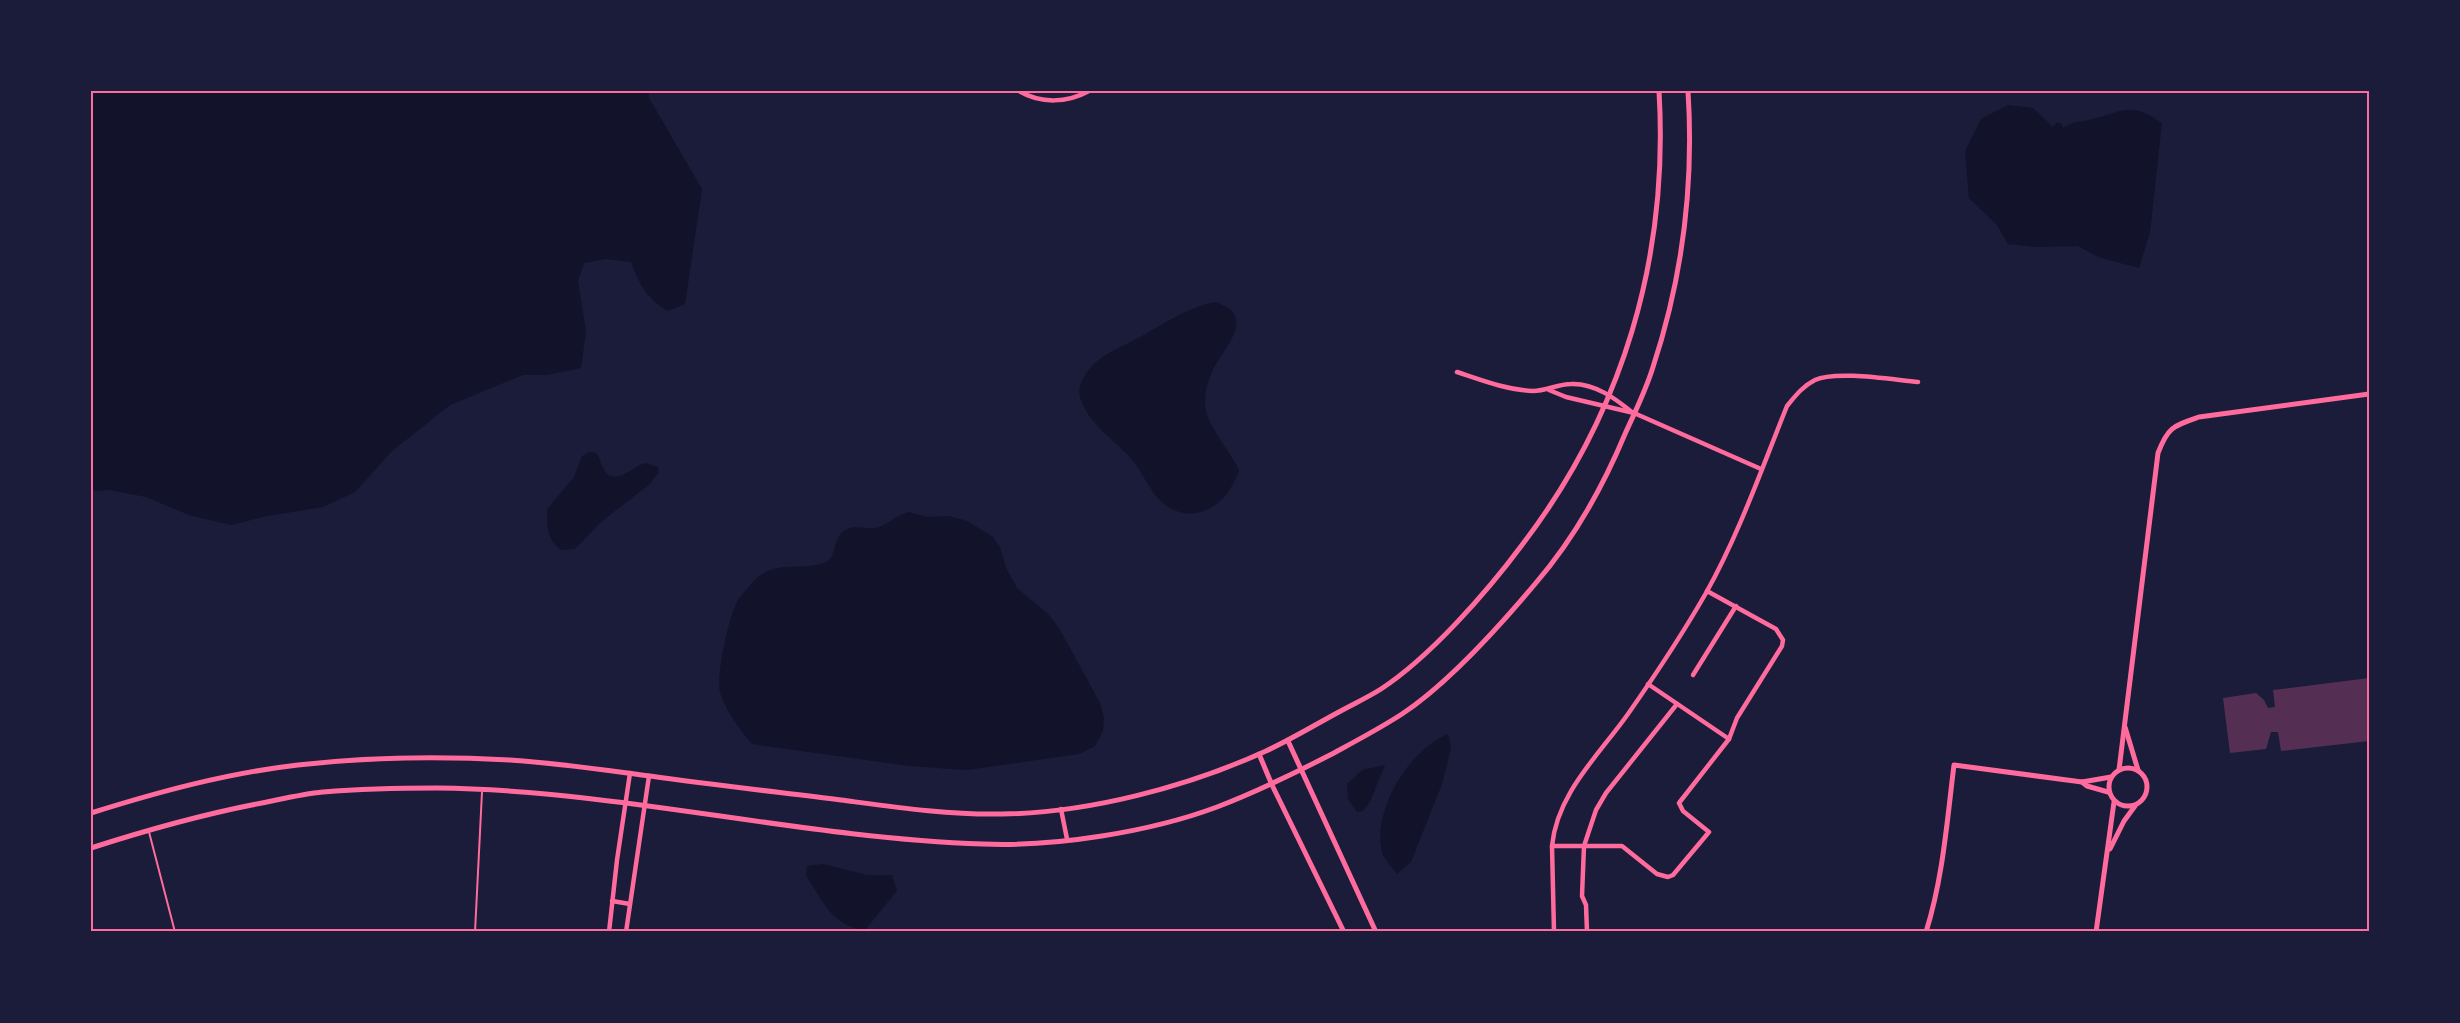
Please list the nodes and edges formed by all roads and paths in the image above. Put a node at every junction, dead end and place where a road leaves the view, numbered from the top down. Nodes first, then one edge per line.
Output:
1 (1019, 91) edge
2 (1089, 91) edge
3 (1659, 91) edge
4 (1688, 91) edge
5 (1457, 372) dead end
6 (1918, 382) dead end
7 (1550, 390) junction
8 (1610, 394) junction
9 (2369, 394) edge
10 (1604, 407) junction
11 (1634, 413) junction
12 (1761, 469) junction
13 (1707, 591) junction
14 (1736, 606) junction
15 (1693, 675) dead end
16 (1648, 684) junction
17 (1677, 704) junction
18 (2124, 719) junction
19 (1728, 739) junction
20 (1288, 741) junction
21 (1259, 754) junction
22 (1300, 770) junction
23 (2119, 770) junction
24 (2138, 770) junction
25 (630, 773) junction
26 (649, 776) junction
27 (2111, 777) junction
28 (2082, 782) junction
29 (1272, 785) junction
30 (482, 790) junction
31 (2108, 792) junction
32 (2114, 802) junction
33 (624, 804) junction
34 (2135, 806) junction
35 (646, 807) junction
36 (1061, 808) junction
37 (91, 813) edge
38 (148, 829) junction
39 (1068, 839) junction
40 (1552, 846) junction
41 (1584, 846) junction
42 (91, 848) edge
43 (2109, 852) junction
44 (612, 901) junction
45 (630, 904) junction
46 (176, 932) edge
47 (475, 932) edge
48 (609, 932) edge
49 (626, 932) edge
50 (1344, 932) edge
51 (1376, 932) edge
52 (1554, 932) edge
53 (1586, 932) edge
54 (1926, 932) edge
55 (2096, 932) edge

1 - 2 street
3 - 8 street
4 - 11 street
5 - 7 street
6 - 12 street
7 - 8 street
7 - 10 street
8 - 10 street
8 - 11 street
9 - 18 street
10 - 11 street
10 - 20 street
11 - 12 street
11 - 22 street
12 - 13 street
13 - 14 street
13 - 16 street
14 - 15 street
14 - 19 street
16 - 17 street
16 - 40 street
17 - 19 street
17 - 41 street
18 - 23 street
18 - 24 street
19 - 41 street
20 - 21 street
20 - 22 street
21 - 29 street
21 - 36 street
22 - 29 street
22 - 51 street
23 - 24 street
23 - 27 street
24 - 34 street
25 - 26 street
25 - 33 street
25 - 37 street
26 - 35 street
26 - 36 street
27 - 28 street
27 - 31 street
28 - 31 street
28 - 54 street
29 - 39 street
29 - 50 street
30 - 33 street
30 - 38 street
30 - 47 lane
31 - 32 street
32 - 34 street
32 - 43 street
33 - 35 street
33 - 44 street
34 - 43 street
35 - 39 street
35 - 45 street
36 - 39 street
38 - 42 street
38 - 46 lane
40 - 41 street
40 - 52 street
41 - 53 street
43 - 55 street
44 - 45 street
44 - 48 street
45 - 49 street

